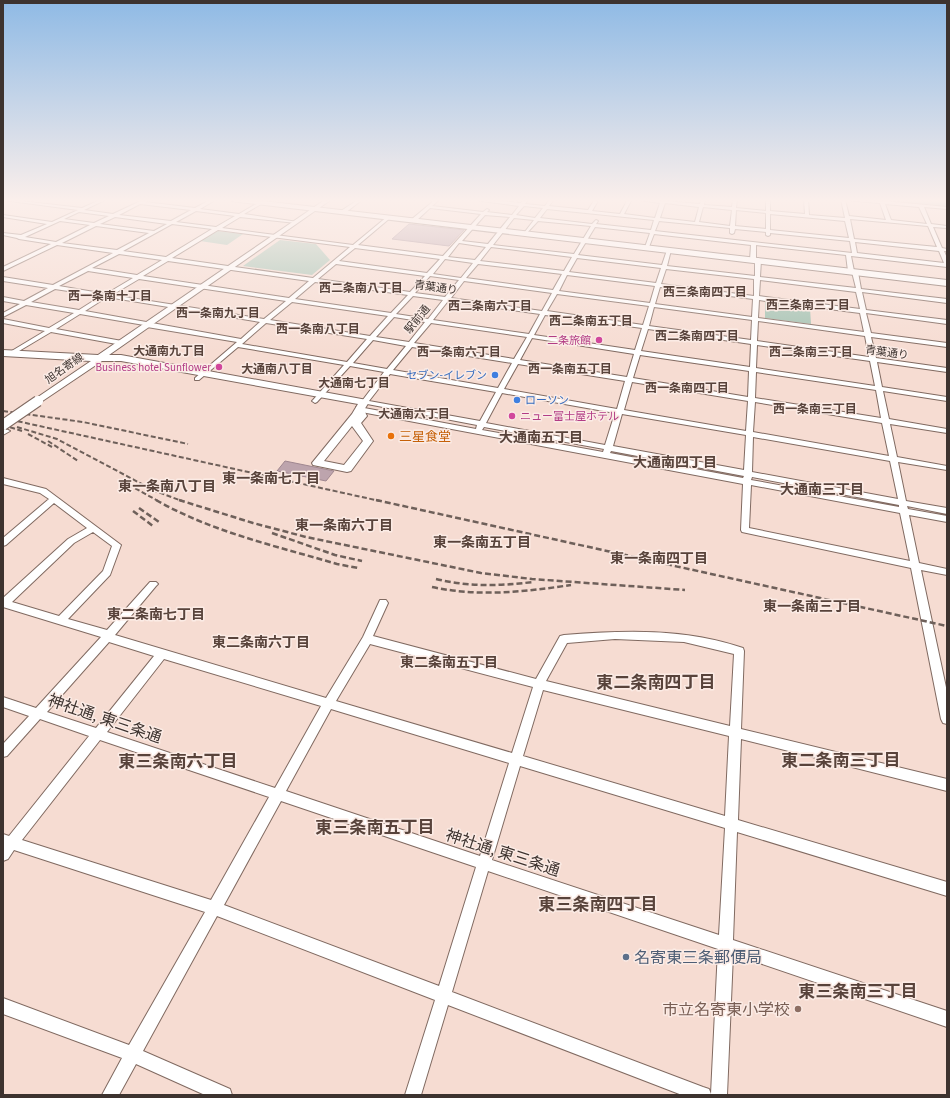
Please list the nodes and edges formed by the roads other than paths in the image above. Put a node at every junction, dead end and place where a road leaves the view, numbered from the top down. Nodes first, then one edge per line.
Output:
1 (42, 250) edge
2 (105, 250) edge
3 (120, 250) edge
4 (182, 250) edge
5 (256, 250) edge
6 (349, 250) edge
7 (386, 250) edge
8 (451, 250) edge
9 (486, 250) edge
10 (526, 250) edge
11 (578, 250) edge
12 (669, 250) edge
13 (671, 250) edge
14 (755, 250) edge
15 (815, 250) edge
16 (854, 250) edge
17 (941, 250) edge
18 (117, 252) junction
19 (848, 254) junction
20 (855, 255) junction
21 (575, 256) junction
22 (444, 258) junction
23 (168, 259) junction
24 (756, 260) junction
25 (335, 262) junction
26 (476, 262) junction
27 (947, 264) edge
28 (663, 267) junction
29 (230, 268) junction
30 (3, 269) edge
31 (86, 269) junction
32 (853, 271) junction
33 (565, 273) junction
34 (429, 275) junction
35 (138, 277) junction
36 (757, 278) junction
37 (3, 279) edge
38 (462, 279) junction
39 (314, 280) junction
40 (947, 282) edge
41 (658, 285) junction
42 (53, 287) junction
43 (204, 287) junction
44 (859, 291) junction
45 (555, 292) junction
46 (412, 294) junction
47 (107, 296) junction
48 (757, 298) junction
49 (447, 299) junction
50 (3, 300) edge
51 (291, 300) junction
52 (947, 301) edge
53 (24, 303) junction
54 (652, 305) junction
55 (174, 307) junction
56 (863, 311) junction
57 (543, 312) junction
58 (80, 313) junction
59 (3, 315) edge
60 (393, 315) junction
61 (756, 319) junction
62 (3, 321) edge
63 (430, 321) junction
64 (265, 322) junction
65 (947, 322) edge
66 (148, 325) junction
67 (645, 328) junction
68 (50, 330) junction
69 (867, 334) junction
70 (530, 336) junction
71 (372, 339) junction
72 (122, 343) junction
73 (239, 343) junction
74 (755, 343) junction
75 (410, 345) junction
76 (947, 345) edge
77 (638, 352) junction
78 (3, 353) edge
79 (12, 354) junction
80 (99, 358) junction
81 (873, 360) junction
82 (516, 362) junction
83 (348, 365) junction
84 (753, 370) junction
85 (947, 370) edge
86 (204, 372) junction
87 (389, 372) junction
88 (197, 379) junction
89 (629, 380) junction
90 (879, 389) junction
91 (500, 391) junction
92 (318, 398) junction
93 (947, 399) edge
94 (751, 400) junction
95 (361, 406) junction
96 (619, 411) junction
97 (886, 422) junction
98 (479, 428) junction
99 (4, 430) edge
100 (947, 431) edge
101 (750, 434) junction
102 (608, 452) junction
103 (894, 459) junction
104 (947, 468) edge
105 (748, 477) junction
106 (3, 481) edge
107 (54, 499) junction
108 (902, 502) junction
109 (947, 511) edge
110 (903, 512) junction
111 (947, 520) edge
112 (94, 528) junction
113 (3, 543) edge
114 (915, 565) junction
115 (947, 572) edge
116 (153, 584) dead end
117 (4, 603) edge
118 (383, 603) dead end
119 (61, 620) junction
120 (108, 636) junction
121 (367, 639) junction
122 (161, 654) junction
123 (539, 684) junction
124 (945, 699) edge
125 (3, 702) edge
126 (328, 704) junction
127 (37, 713) junction
128 (947, 719) edge
129 (734, 733) junction
130 (97, 734) junction
131 (3, 752) edge
132 (516, 760) junction
133 (947, 785) edge
134 (277, 795) junction
135 (731, 824) junction
136 (6, 846) edge
137 (483, 864) junction
138 (947, 889) edge
139 (214, 908) junction
140 (726, 944) junction
141 (443, 995) junction
142 (3, 1006) edge
143 (947, 1019) edge
144 (133, 1054) junction
145 (110, 1095) edge
146 (224, 1095) edge
147 (413, 1095) edge
148 (703, 1095) edge
149 (719, 1095) edge

1 - 30 street
2 - 18 street, 青葉通り
3 - 18 street
4 - 23 street
5 - 29 main road
6 - 25 street
7 - 22 street
8 - 22 street
9 - 26 street, 駅前通
10 - 21 street
11 - 21 street
12 - 28 street
13 - 24 highway
14 - 24 street
15 - 19 street
16 - 20 street
17 - 27 street
18 - 23 street, 青葉通り
18 - 31 street
19 - 20 street
19 - 32 street
20 - 27 street
21 - 28 street
21 - 33 street
22 - 26 street
22 - 34 street
23 - 29 street, 青葉通り
23 - 35 street
24 - 32 highway
24 - 36 street
25 - 34 street
25 - 39 street
26 - 33 street
26 - 38 street, 駅前通
28 - 36 street
28 - 41 street
29 - 39 street, 青葉通り
29 - 43 main road
31 - 35 street
31 - 42 street
32 - 40 highway
32 - 44 street
33 - 41 street
33 - 45 street
34 - 38 street
34 - 46 street
35 - 43 street
35 - 47 street
36 - 44 street
36 - 48 street
37 - 42 street
38 - 45 street
38 - 49 street, 駅前通
39 - 46 street, 青葉通り
39 - 51 street
41 - 48 street
41 - 54 street
42 - 47 street
42 - 53 street
43 - 51 street
43 - 55 main road
44 - 52 street
44 - 56 street
45 - 54 street
45 - 57 street
46 - 49 street, 青葉通り
46 - 60 street
47 - 55 street
47 - 58 street
48 - 56 street
48 - 61 street
49 - 57 street, 青葉通り
49 - 63 street, 駅前通
50 - 53 street
51 - 60 street
51 - 64 street
53 - 58 street
53 - 59 street
54 - 61 street
54 - 67 street
55 - 64 street
55 - 66 main road
56 - 65 street
56 - 69 street
57 - 67 street, 青葉通り
57 - 70 street
58 - 66 street
58 - 68 street
60 - 63 street
60 - 71 street
61 - 69 street
61 - 74 street
62 - 68 street
63 - 70 street
63 - 75 street, 駅前通
64 - 71 street
64 - 73 street
66 - 72 main road
66 - 73 street
67 - 74 street, 青葉通り
67 - 77 street
68 - 72 street
68 - 79 street
69 - 76 street
69 - 81 street
70 - 77 street
70 - 82 street
71 - 75 street
71 - 83 street
72 - 80 main road
73 - 83 street
73 - 86 street
74 - 81 street, 青葉通り
74 - 84 street
75 - 82 street
75 - 87 street, 駅前通
77 - 84 street
77 - 89 street
78 - 79 main road, 旭名寄線
79 - 80 main road, 旭名寄線
80 - 86 main road
80 - 88 main road
80 - 99 main road, 旭名寄線, bridge
81 - 85 street, 青葉通り
81 - 90 street
82 - 89 street
82 - 91 street
83 - 87 street
83 - 92 street
84 - 90 street
84 - 94 street
86 - 88 street
86 - 92 main road
87 - 91 street
87 - 95 street, 駅前通
88 - 92 main road
89 - 94 street
89 - 96 street
90 - 93 street
90 - 97 street
91 - 96 street
91 - 98 street
92 - 95 main road
94 - 97 street
94 - 101 street
95 - 95 main road
95 - 98 street
96 - 101 street
96 - 102 street
97 - 100 street
97 - 103 street
98 - 102 street
101 - 103 street
101 - 105 street
102 - 105 street
103 - 104 street
103 - 108 street
105 - 108 street
105 - 110 street
105 - 114 street
106 - 107 street
107 - 112 street
107 - 113 street
108 - 109 street
108 - 110 street
110 - 111 street
110 - 114 street
112 - 117 street
112 - 119 street
114 - 115 street
114 - 124 street
116 - 120 street
117 - 119 street
118 - 121 street
119 - 120 street
120 - 122 street
120 - 127 street
121 - 123 street
121 - 126 street
122 - 126 street
122 - 130 street
123 - 129 street
123 - 129 street
123 - 132 street
124 - 128 street
125 - 127 street, 神社通, 東三条通
126 - 132 street
126 - 134 street
127 - 130 street, 神社通, 東三条通
127 - 131 street
129 - 133 street
129 - 135 street
130 - 134 street, 神社通, 東三条通
130 - 136 street
132 - 135 street
132 - 137 street
134 - 137 street, 神社通, 東三条通
134 - 139 street
135 - 138 street
135 - 140 street
136 - 139 street
137 - 140 street, 神社通, 東三条通
137 - 141 street
139 - 141 street
139 - 144 street
140 - 143 street, 神社通, 東三条通
140 - 149 street
141 - 147 street
141 - 148 street
142 - 144 street
144 - 145 street
144 - 146 street

